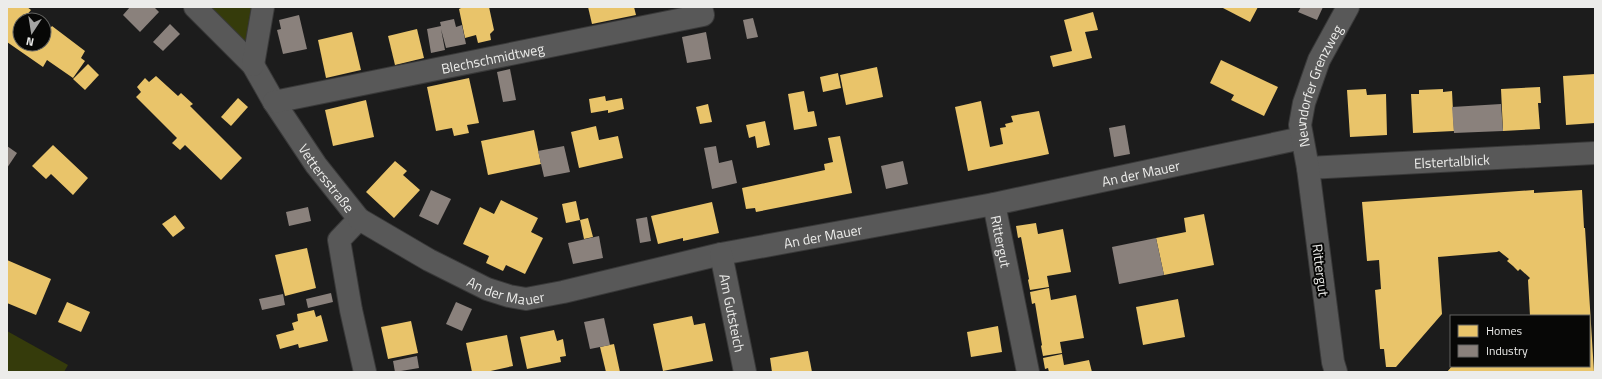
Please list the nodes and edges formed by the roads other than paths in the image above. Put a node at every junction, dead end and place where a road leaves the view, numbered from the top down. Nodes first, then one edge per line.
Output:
1 (195, 7) edge
2 (263, 7) edge
3 (701, 7) edge
4 (1348, 7) edge
5 (253, 65) junction
6 (274, 102) junction
7 (1302, 138) junction
8 (1595, 153) edge
9 (1308, 168) junction
10 (994, 204) junction
11 (359, 219) junction
12 (721, 254) junction
13 (365, 372) edge
14 (745, 372) edge
15 (1028, 372) edge
16 (1336, 372) edge

1 - 5 street, Vettersstraße
2 - 5 street
3 - 6 street, Blechschmidtweg
4 - 7 street, Neundorfer Grenzweg
5 - 6 street, Vettersstraße
6 - 11 street, Vettersstraße
7 - 9 street, Neundorfer Grenzweg
7 - 10 street, An der Mauer
8 - 9 street, Elstertalblick
9 - 16 street, Rittergut
10 - 12 street, An der Mauer
10 - 15 street, Rittergut
11 - 12 street, An der Mauer
11 - 13 street, Vettersstraße
12 - 14 street, Am Gutsteich

